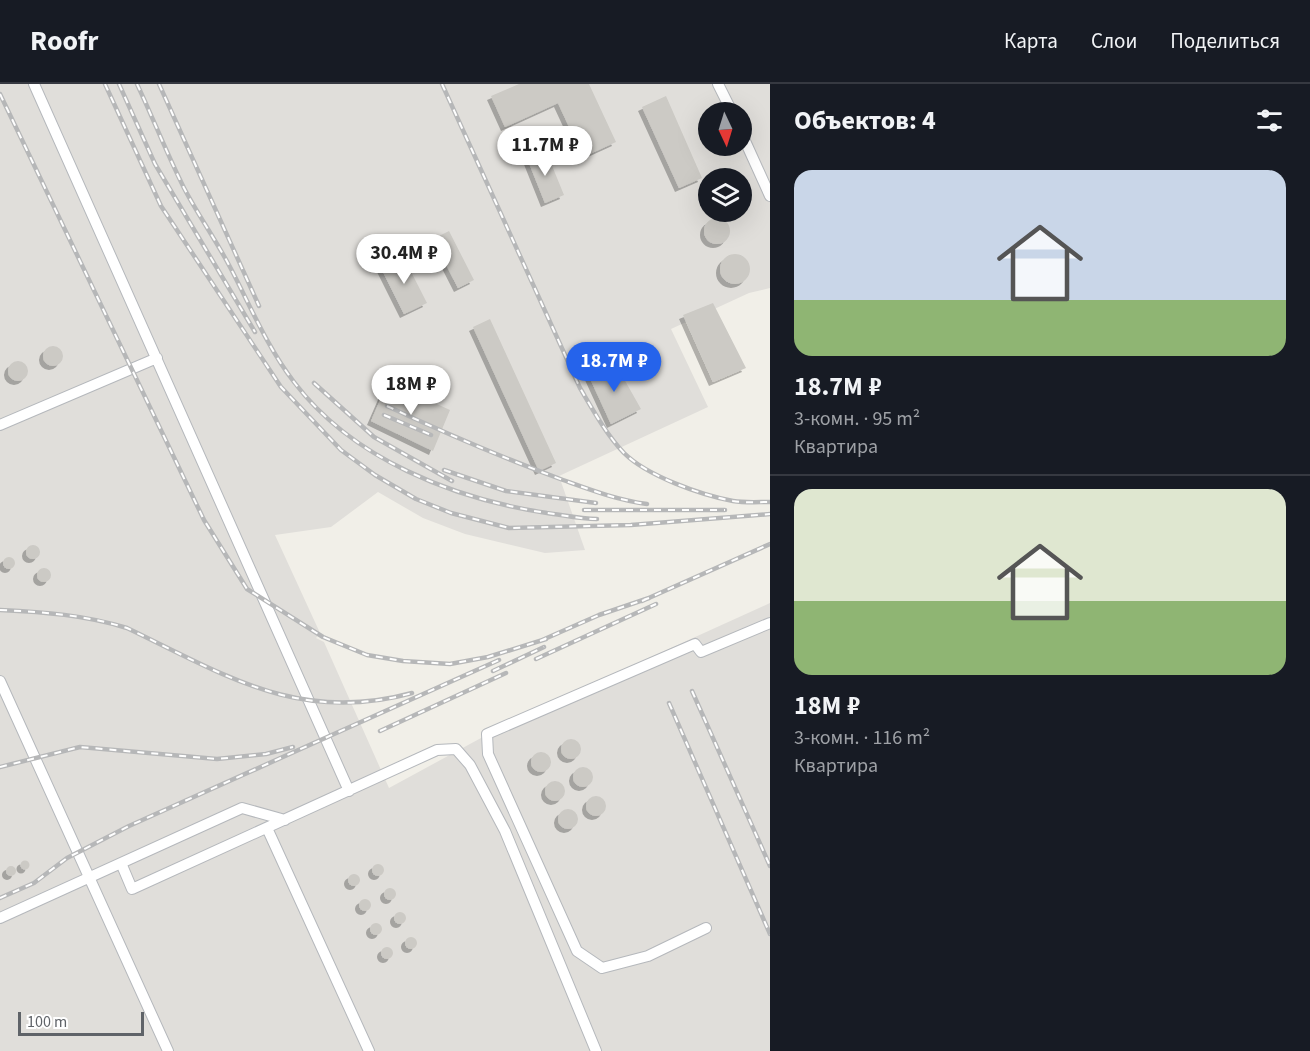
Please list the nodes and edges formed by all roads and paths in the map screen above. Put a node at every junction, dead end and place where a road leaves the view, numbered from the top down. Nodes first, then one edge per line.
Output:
1 (34, 84) edge
2 (718, 84) edge
3 (727, 102) edge
4 (752, 156) edge
5 (770, 196) edge
6 (157, 358) junction
7 (0, 425) edge
8 (770, 623) edge
9 (0, 681) edge
10 (350, 791) junction
11 (285, 820) junction
12 (267, 828) junction
13 (121, 863) junction
14 (90, 876) junction
15 (0, 918) edge
16 (705, 928) dead end
17 (168, 1051) edge
18 (369, 1051) edge
19 (596, 1051) edge

1 - 6 street
2 - 3 street
4 - 5 street
6 - 7 street
6 - 10 street
8 - 16 street
9 - 14 street
10 - 11 street
10 - 19 street
11 - 12 street
11 - 13 street
12 - 13 street
12 - 18 street
13 - 14 street
14 - 15 street
14 - 17 street

